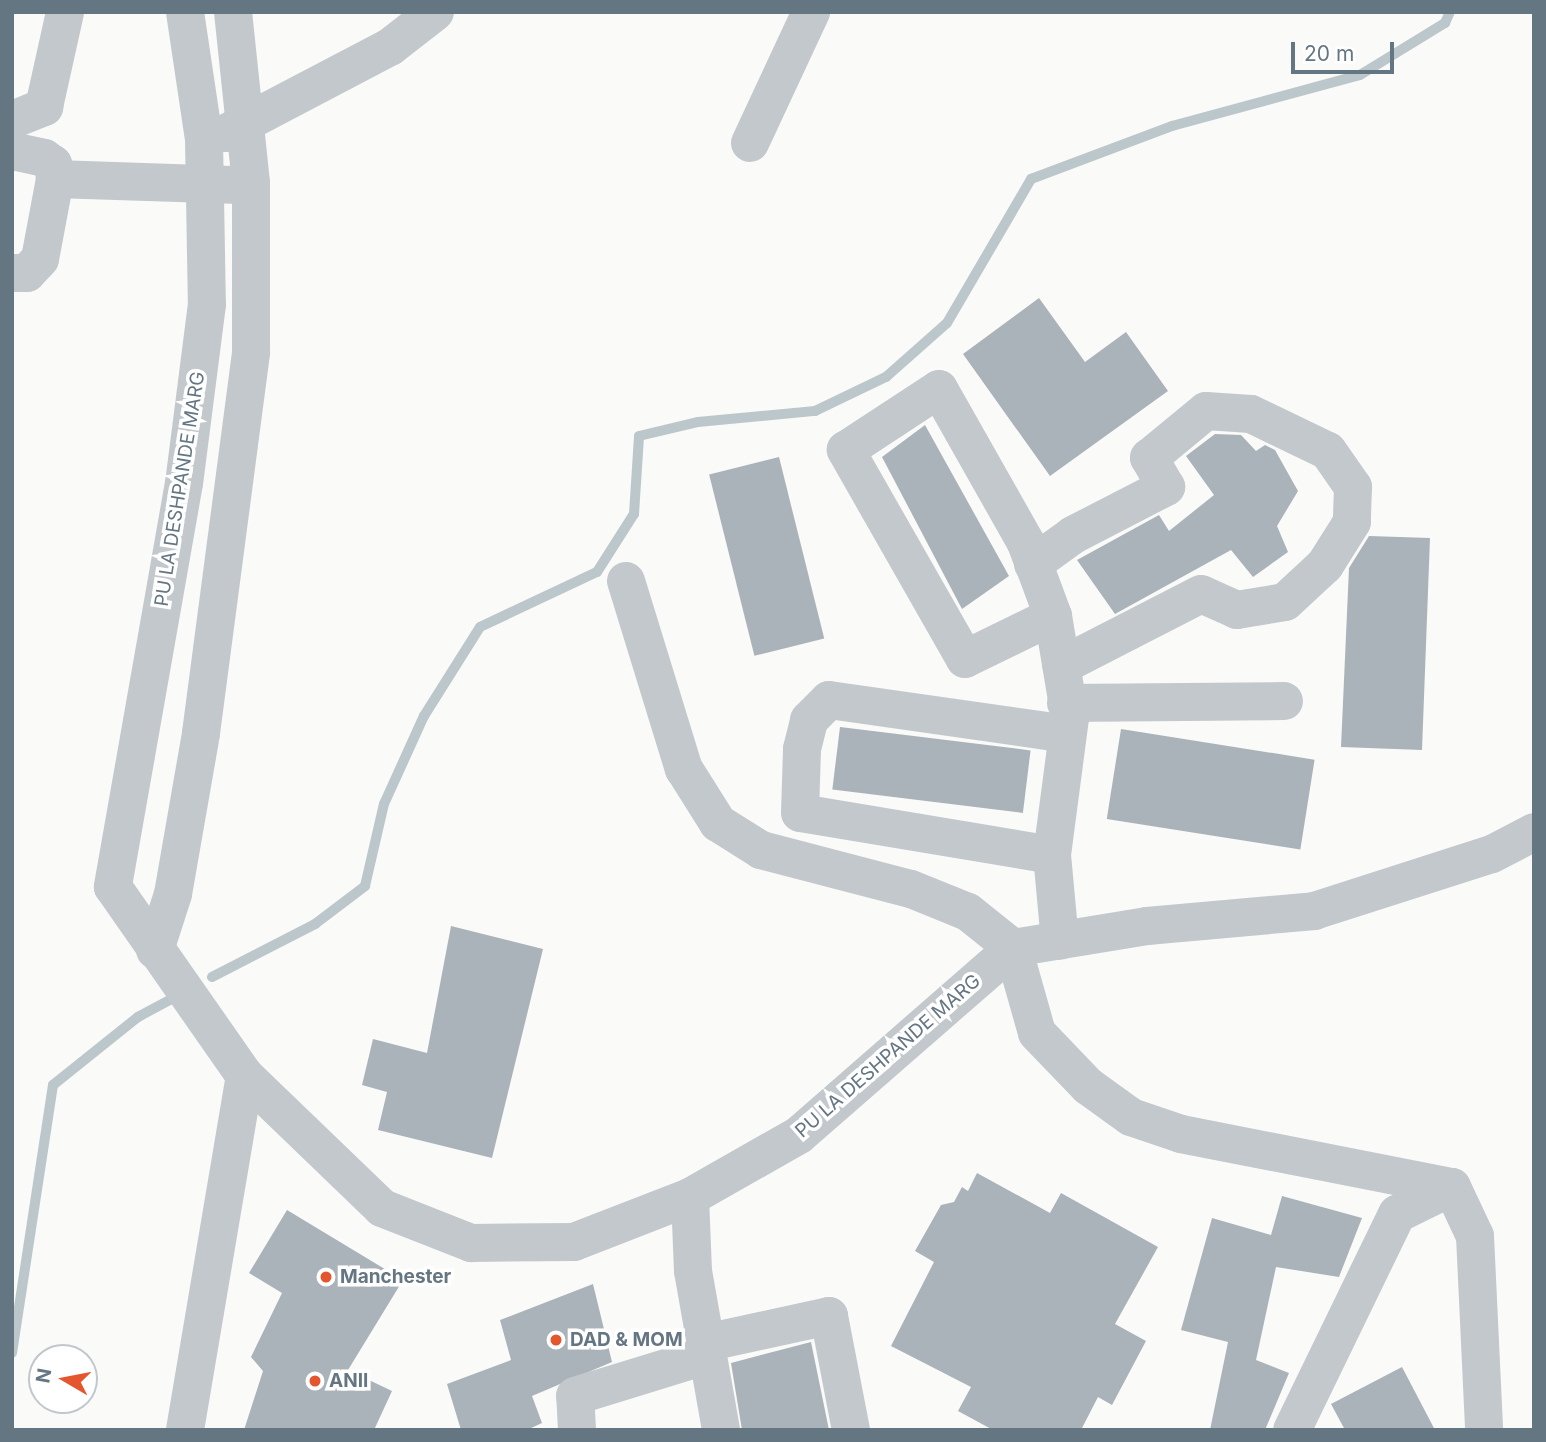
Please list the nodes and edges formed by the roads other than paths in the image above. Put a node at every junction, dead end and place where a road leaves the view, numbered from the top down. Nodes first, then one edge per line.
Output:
1 (65, 12) edge
2 (185, 12) edge
3 (233, 12) edge
4 (435, 12) edge
5 (811, 12) edge
6 (12, 120) edge
7 (247, 128) junction
8 (204, 139) junction
9 (750, 143) dead end
10 (12, 151) edge
11 (55, 179) junction
12 (251, 183) junction
13 (205, 187) junction
14 (12, 273) edge
15 (1033, 564) junction
16 (626, 581) dead end
17 (1053, 616) junction
18 (1065, 701) junction
19 (1284, 701) dead end
20 (1534, 832) edge
21 (1052, 855) junction
22 (1060, 941) junction
23 (1013, 948) junction
24 (155, 950) junction
25 (245, 1076) junction
26 (1452, 1186) junction
27 (690, 1197) junction
28 (706, 1349) junction
29 (185, 1430) edge
30 (577, 1430) edge
31 (721, 1430) edge
32 (851, 1430) edge
33 (1292, 1430) edge
34 (1484, 1430) edge

1 - 6 street
2 - 8 street, PU LA DESHPANDE MARG
3 - 7 street
4 - 7 street
5 - 9 street
7 - 8 street
7 - 12 street
8 - 13 street, PU LA DESHPANDE MARG
10 - 11 street
11 - 13 street
11 - 14 street
12 - 13 street
12 - 24 street
13 - 24 street, PU LA DESHPANDE MARG
15 - 17 street
15 - 17 street
15 - 18 street
16 - 23 street
17 - 18 street
18 - 19 street
18 - 21 street
18 - 21 street
20 - 22 street
21 - 22 street
22 - 23 street
23 - 26 street
23 - 27 street, PU LA DESHPANDE MARG
24 - 25 street, PU LA DESHPANDE MARG
25 - 27 street, PU LA DESHPANDE MARG
25 - 29 street
26 - 33 street
26 - 34 street
27 - 28 street
28 - 30 street
28 - 31 street
28 - 32 street

